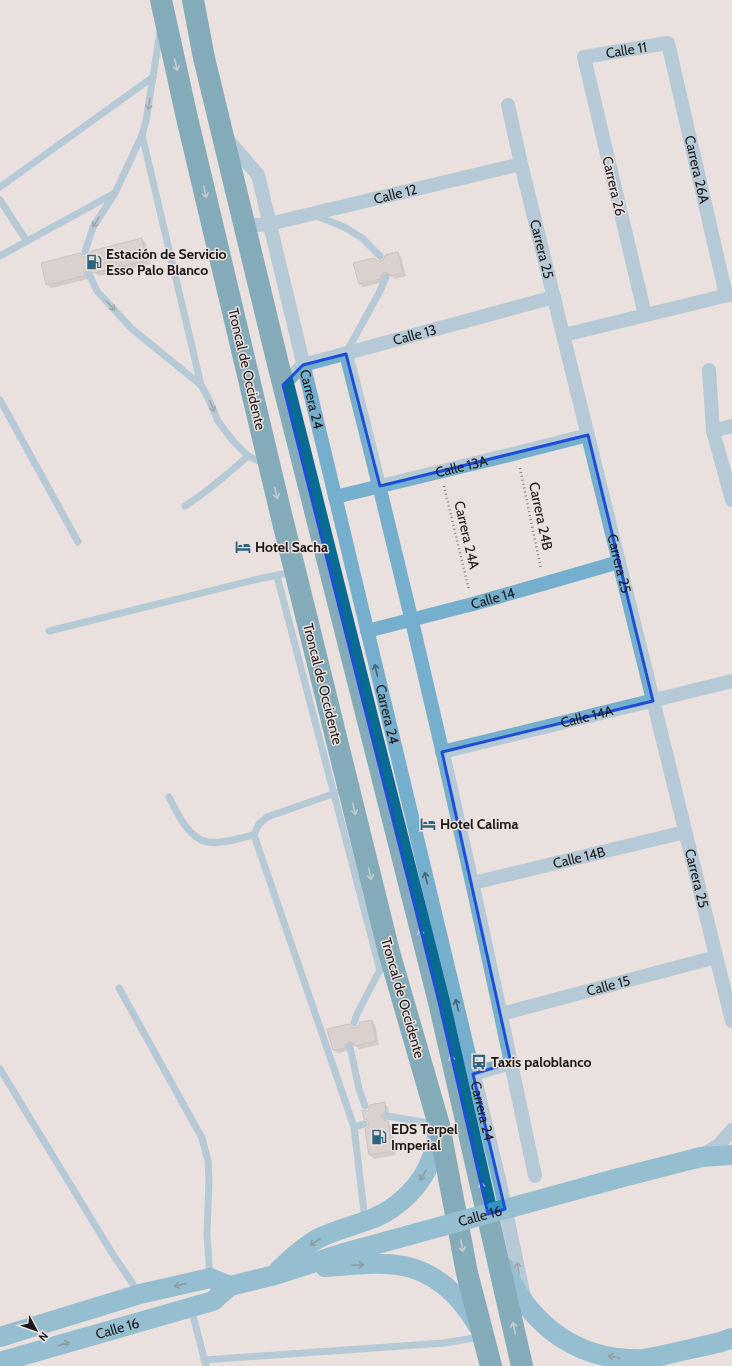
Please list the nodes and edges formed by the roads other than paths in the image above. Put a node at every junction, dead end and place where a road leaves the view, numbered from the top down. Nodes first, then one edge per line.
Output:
1 (193, 0) edge
2 (163, 5) edge
3 (668, 43) joint
4 (584, 57) joint
5 (153, 77) junction
6 (508, 105) dead end
7 (223, 134) junction
8 (142, 135) junction
9 (521, 164) junction
10 (0, 187) edge
11 (115, 193) junction
12 (0, 200) edge
13 (312, 214) junction
14 (269, 224) junction
15 (245, 226) junction
16 (26, 240) junction
17 (85, 252) dead end
18 (0, 256) edge
19 (380, 256) dead end
20 (89, 274) dead end
21 (386, 277) dead end
22 (729, 295) edge
23 (554, 297) junction
24 (644, 315) junction
25 (564, 335) junction
26 (346, 354) junction
27 (303, 365) junction
28 (709, 370) dead end
29 (201, 385) junction
30 (283, 385) junction
31 (0, 400) edge
32 (732, 426) edge
33 (713, 431) junction
34 (588, 435) junction
35 (248, 456) junction
36 (270, 467) junction
37 (380, 486) junction
38 (335, 497) junction
39 (732, 500) edge
40 (185, 506) dead end
41 (78, 542) dead end
42 (619, 562) junction
43 (286, 574) junction
44 (412, 619) junction
45 (49, 631) dead end
46 (367, 631) junction
47 (732, 681) edge
48 (653, 701) junction
49 (442, 752) junction
50 (342, 790) junction
51 (168, 797) dead end
52 (685, 832) junction
53 (254, 835) junction
54 (473, 883) junction
55 (716, 957) junction
56 (384, 961) junction
57 (119, 988) dead end
58 (501, 1014) junction
59 (732, 1021) edge
60 (354, 1023) dead end
61 (350, 1047) dead end
62 (511, 1063) junction
63 (0, 1069) edge
64 (473, 1074) junction
65 (365, 1106) dead end
66 (387, 1116) dead end
67 (364, 1124) dead end
68 (439, 1125) junction
69 (354, 1127) junction
70 (732, 1130) edge
71 (732, 1154) edge
72 (700, 1157) junction
73 (535, 1176) dead end
74 (365, 1221) junction
75 (496, 1248) junction
76 (283, 1273) junction
77 (210, 1278) junction
78 (230, 1286) junction
79 (140, 1294) junction
80 (526, 1306) junction
81 (190, 1307) junction
82 (0, 1336) edge
83 (484, 1336) junction
84 (732, 1338) edge
85 (667, 1354) junction
86 (0, 1362) edge
87 (205, 1363) edge
88 (492, 1366) edge
89 (522, 1366) edge
90 (642, 1366) edge

1 - 7 highway
2 - 5 lane
2 -> 36 highway, Troncal de Occidente
3 - 4 street, Calle 11
3 - 22 street, Carrera 26A
4 - 24 street, Carrera 26
5 -> 8 lane
5 - 10 lane
6 - 9 street, Carrera 25
7 - 14 street, Carrera 24
7 - 15 highway
8 - 11 lane
8 - 29 lane
9 - 13 street, Calle 12
9 - 23 street, Carrera 25
11 - 16 lane
11 -> 17 lane
12 - 16 lane
13 - 14 street, Calle 12
13 - 19 lane
14 - 15 street, Calle 12
14 - 27 street, Carrera 24
15 - 30 highway
16 - 18 lane
20 -> 29 lane
21 - 26 lane
22 - 24 street
23 - 25 street, Carrera 25
23 - 26 street, Calle 13
24 - 25 street
25 - 34 street, Carrera 25
26 - 27 street, Calle 13
26 - 37 street
27 - 30 street
27 - 38 street, Carrera 24
28 - 33 street
29 -> 35 lane
75 -> 30 highway
31 - 41 lane
32 - 33 street
33 - 39 street
34 - 37 street, Calle 13A
34 - 42 street, Carrera 25
35 - 36 lane
35 - 40 lane
36 -> 43 highway, Troncal de Occidente
37 - 38 street, Calle 13A
37 - 44 street
38 - 46 street, Carrera 24
42 - 44 street, Calle 14
42 - 48 street, Carrera 25
43 - 45 lane
43 - 50 highway, Troncal de Occidente
44 - 46 street, Calle 14
44 - 49 street
64 -> 46 street, Carrera 24
47 - 48 street, Calle 14A
48 - 49 street, Calle 14A
48 - 52 street, Carrera 25
49 - 54 street
50 - 53 lane
50 - 56 highway, Troncal de Occidente
51 - 53 lane
52 - 54 street, Calle 14B
52 - 55 street, Carrera 25
53 - 69 lane
54 - 58 street
55 - 58 street, Calle 15
55 - 59 street, Carrera 25
56 - 60 lane
56 - 68 highway, Troncal de Occidente
57 - 77 lane
58 - 62 street
61 - 65 lane
62 - 64 street
62 - 73 street
63 - 79 lane
80 -> 64 street, Carrera 24
66 - 68 lane
67 - 69 lane
68 -> 74 street
68 -> 83 highway, Troncal de Occidente
69 - 74 lane
70 - 72 street
71 - 72 street, Calle 16
72 - 76 street, Calle 16, bridge
74 -> 76 street
75 - 80 street
89 -> 75 highway
76 - 78 street, Calle 16
76 -> 83 street
77 - 78 street
77 -> 79 street, Calle 16
78 - 81 street, Calle 16
79 - 82 street, Calle 16
85 -> 80 street
86 -> 81 street, Calle 16
81 - 87 lane
83 - 87 lane
83 - 88 highway, Troncal de Occidente
84 - 85 street
85 - 90 street

